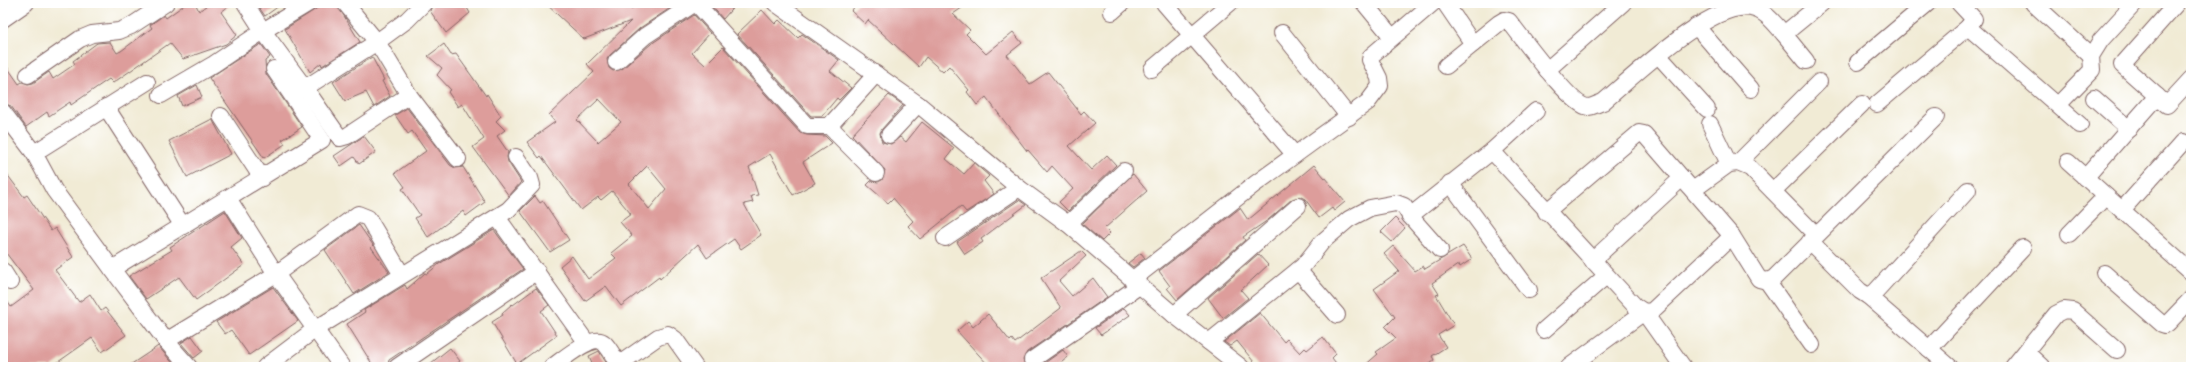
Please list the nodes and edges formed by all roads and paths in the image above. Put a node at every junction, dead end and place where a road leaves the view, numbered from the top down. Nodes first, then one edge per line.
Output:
1 (26, 3) edge
2 (166, 3) edge
3 (245, 3) edge
4 (309, 3) edge
5 (345, 3) edge
6 (424, 3) edge
7 (695, 3) edge
8 (775, 3) edge
9 (1164, 3) edge
10 (1230, 3) edge
11 (1364, 3) edge
12 (1433, 3) edge
13 (1445, 3) edge
14 (1624, 3) edge
15 (1822, 3) edge
16 (1928, 3) edge
17 (1959, 3) edge
18 (2033, 3) edge
19 (2135, 3) edge
20 (2176, 3) edge
21 (3, 19) edge
22 (1696, 26) junction
23 (1968, 27) junction
24 (263, 31) junction
25 (1282, 33) dead end
26 (1784, 34) junction
27 (1192, 36) junction
28 (1392, 37) junction
29 (377, 42) junction
30 (1473, 44) junction
31 (1659, 56) junction
32 (2091, 56) junction
33 (1806, 61) dead end
34 (616, 62) dead end
35 (1858, 62) dead end
36 (1446, 66) dead end
37 (274, 69) dead end
38 (1152, 70) dead end
39 (1547, 70) junction
40 (876, 74) junction
41 (28, 75) dead end
42 (2191, 79) edge
43 (147, 82) dead end
44 (1819, 82) dead end
45 (305, 88) junction
46 (1751, 89) dead end
47 (161, 95) dead end
48 (409, 95) junction
49 (2157, 96) junction
50 (2094, 98) dead end
51 (918, 104) junction
52 (2058, 105) junction
53 (106, 107) junction
54 (1536, 111) dead end
55 (3, 112) edge
56 (221, 116) dead end
57 (1349, 117) junction
58 (1936, 117) dead end
59 (2080, 125) dead end
60 (828, 126) junction
61 (2129, 129) junction
62 (889, 135) dead end
63 (2183, 142) dead end
64 (1492, 151) junction
65 (34, 153) junction
66 (1295, 155) junction
67 (516, 157) dead end
68 (458, 160) dead end
69 (2068, 162) dead end
70 (1734, 163) junction
71 (1124, 171) dead end
72 (876, 173) dead end
73 (262, 178) junction
74 (1682, 178) junction
75 (2085, 178) junction
76 (1450, 183) junction
77 (1019, 188) junction
78 (1693, 190) junction
79 (1968, 190) dead end
80 (1773, 191) junction
81 (2106, 196) junction
82 (228, 198) junction
83 (1298, 206) dead end
84 (2122, 210) junction
85 (1546, 212) junction
86 (1410, 216) junction
87 (497, 218) junction
88 (1068, 224) junction
89 (183, 226) junction
90 (2069, 234) dead end
91 (1732, 236) junction
92 (945, 238) dead end
93 (1813, 238) junction
94 (2022, 248) dead end
95 (1440, 250) dead end
96 (1592, 261) junction
97 (112, 269) junction
98 (1298, 270) junction
99 (537, 271) junction
100 (2104, 272) dead end
101 (2191, 272) edge
102 (276, 274) junction
103 (402, 275) junction
104 (1606, 276) junction
105 (1766, 281) junction
106 (1136, 283) junction
107 (1529, 290) dead end
108 (1868, 296) junction
109 (2191, 299) edge
110 (1644, 312) junction
111 (1174, 315) junction
112 (1337, 315) dead end
113 (314, 330) junction
114 (1544, 330) dead end
115 (166, 341) junction
116 (587, 342) junction
117 (1209, 342) junction
118 (1812, 345) dead end
119 (1929, 349) junction
120 (2117, 350) dead end
121 (2026, 352) junction
122 (1032, 360) dead end
123 (619, 366) edge
124 (189, 367) edge
125 (265, 367) edge
126 (342, 367) edge
127 (397, 367) edge
128 (552, 367) edge
129 (695, 367) edge
130 (1241, 367) edge
131 (1569, 367) edge
132 (1683, 367) edge
133 (1950, 367) edge
134 (2013, 367) edge
135 (2042, 367) edge

1 - 21 street
2 - 41 street
3 - 24 street
4 - 24 street
5 - 29 street
6 - 29 street
7 - 34 street
7 - 60 street
8 - 40 street
9 - 27 street
10 - 27 street
11 - 28 street
12 - 28 street
13 - 30 street
14 - 39 street
15 - 26 street
16 - 35 street
17 - 23 street
18 - 32 street
19 - 32 street
20 - 49 street
22 - 26 street
22 - 31 street
22 - 46 street
23 - 52 street
23 - 80 street
24 - 45 street
24 - 47 street
25 - 57 street
26 - 33 street
27 - 38 street
27 - 66 street
28 - 57 street
29 - 45 street
29 - 48 street
30 - 36 street
30 - 39 street
31 - 39 street
31 - 70 street
32 - 52 street
37 - 73 street
40 - 51 street
40 - 60 street
42 - 49 street
43 - 53 street
44 - 70 street
45 - 48 street
48 - 68 street
49 - 61 street
50 - 61 street
51 - 62 street
51 - 77 street
52 - 59 street
53 - 65 street
53 - 89 street
54 - 64 street
55 - 65 street
56 - 73 street
57 - 66 street
58 - 93 street
60 - 72 street
61 - 75 street
63 - 84 street
64 - 76 street
64 - 85 street
65 - 97 street
66 - 106 street
67 - 87 street
69 - 75 street
70 - 78 street
70 - 80 street
71 - 88 street
73 - 82 street
74 - 78 street
74 - 85 street
74 - 96 street
75 - 81 street
76 - 86 street
76 - 107 street
77 - 88 street
77 - 92 street
78 - 91 street
79 - 108 street
80 - 93 street
81 - 84 street
81 - 90 street
82 - 89 street
82 - 102 street
83 - 111 street
84 - 101 street
85 - 96 street
86 - 95 street
86 - 98 street
87 - 99 street
87 - 103 street
88 - 106 street
89 - 97 street
91 - 105 street
91 - 110 street
93 - 105 street
93 - 108 street
94 - 119 street
96 - 104 street
97 - 115 street
98 - 112 street
98 - 117 street
99 - 116 street
99 - 127 street
100 - 109 street
102 - 103 street
102 - 113 street
102 - 115 street
103 - 113 street
104 - 110 street
104 - 114 street
105 - 118 street
106 - 111 street
106 - 122 street
108 - 119 street
110 - 131 street
110 - 132 street
111 - 117 street
113 - 125 street
113 - 126 street
115 - 124 street
116 - 123 street
116 - 128 street
117 - 130 street
119 - 133 street
120 - 121 street
121 - 134 street
121 - 135 street
123 - 129 street

